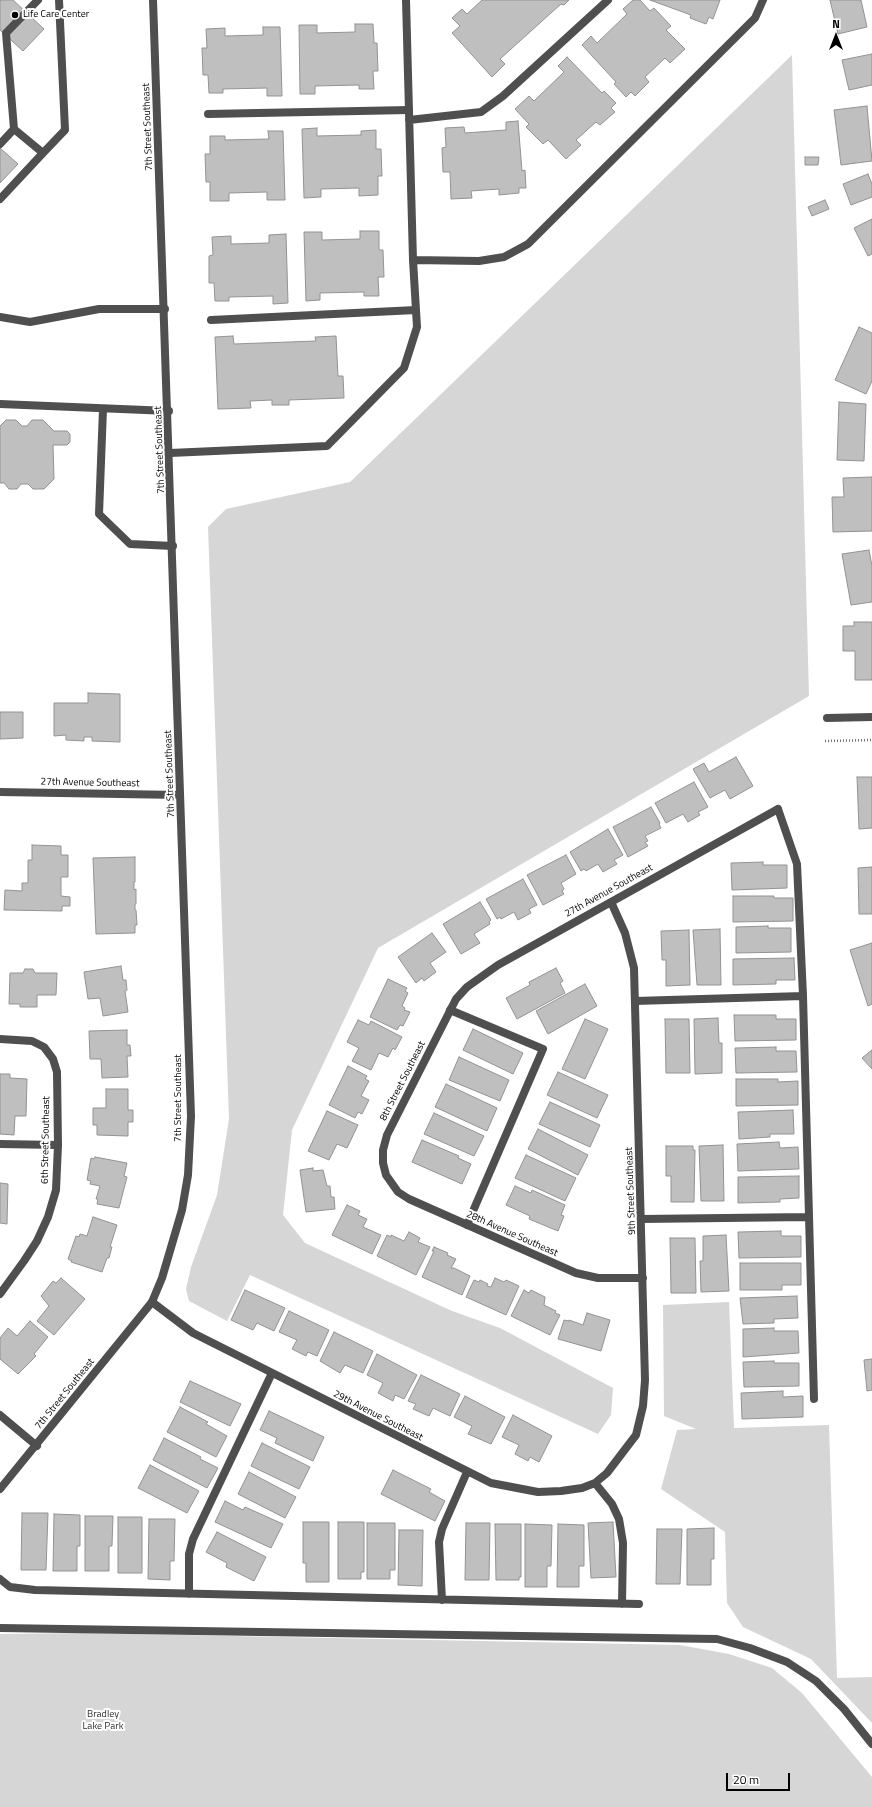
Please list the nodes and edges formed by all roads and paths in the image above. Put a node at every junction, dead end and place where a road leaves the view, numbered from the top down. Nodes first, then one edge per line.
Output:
1 (38, 0) edge
2 (59, 0) edge
3 (154, 0) edge
4 (406, 0) edge
5 (608, 0) edge
6 (763, 0) edge
7 (409, 110) junction
8 (208, 114) dead end
9 (409, 120) junction
10 (14, 129) junction
11 (0, 144) edge
12 (43, 153) junction
13 (0, 199) edge
14 (412, 260) junction
15 (165, 309) junction
16 (416, 310) junction
17 (0, 317) edge
18 (211, 320) dead end
19 (0, 404) edge
20 (103, 409) junction
21 (169, 411) junction
22 (170, 453) junction
23 (173, 546) junction
24 (872, 717) edge
25 (827, 718) dead end
26 (825, 740) dead end
27 (872, 740) edge
28 (0, 792) edge
29 (180, 795) junction
30 (611, 902) junction
31 (803, 996) junction
32 (456, 999) joint
33 (635, 1002) junction
34 (450, 1010) junction
35 (0, 1039) edge
36 (0, 1144) edge
37 (58, 1145) junction
38 (386, 1175) joint
39 (808, 1217) junction
40 (641, 1219) junction
41 (467, 1225) junction
42 (643, 1278) junction
43 (0, 1294) edge
44 (152, 1302) junction
45 (272, 1373) junction
46 (814, 1400) dead end
47 (0, 1415) edge
48 (37, 1446) junction
49 (467, 1472) junction
50 (607, 1473) joint
51 (595, 1483) junction
52 (0, 1489) edge
53 (0, 1579) edge
54 (188, 1594) junction
55 (442, 1600) junction
56 (622, 1604) junction
57 (639, 1604) dead end
58 (0, 1628) edge
59 (872, 1744) edge

1 - 10 street
2 - 12 street
3 - 15 street, 7th Street Southeast
4 - 7 street
5 - 9 street
6 - 14 street
7 - 8 street
7 - 9 street
9 - 14 street
10 - 11 street
10 - 12 street
12 - 13 street
14 - 16 street
15 - 17 street
15 - 21 street, 7th Street Southeast
16 - 18 street
16 - 22 street
19 - 20 street
20 - 21 street
20 - 23 street
21 - 22 street, 7th Street Southeast
22 - 23 street, 7th Street Southeast
23 - 29 street, 7th Street Southeast
24 - 25 street
26 - 27 path
28 - 29 street, 27th Avenue Southeast
29 - 44 street, 7th Street Southeast
30 - 31 street, 27th Avenue Southeast
30 - 32 street, 27th Avenue Southeast
30 - 33 street, 9th Street Southeast
31 - 33 street
31 - 39 street
32 - 34 street, 8th Street Southeast
33 - 40 street, 9th Street Southeast
34 - 38 street, 8th Street Southeast
34 - 41 street
35 - 37 street, 6th Street Southeast
36 - 37 street
37 - 43 street, 6th Street Southeast
38 - 41 street, 28th Avenue Southeast
39 - 40 street
39 - 46 street
40 - 42 street, 9th Street Southeast
41 - 42 street, 28th Avenue Southeast
42 - 50 street, 9th Street Southeast
44 - 45 street, 29th Avenue Southeast
44 - 48 street, 7th Street Southeast
45 - 49 street, 29th Avenue Southeast
45 - 54 street
47 - 48 street
48 - 52 street, 7th Street Southeast
49 - 51 street, 29th Avenue Southeast
49 - 55 street
50 - 51 street, 29th Avenue Southeast
51 - 56 street
53 - 54 street
54 - 55 street
55 - 56 street
56 - 57 street
58 - 59 street

